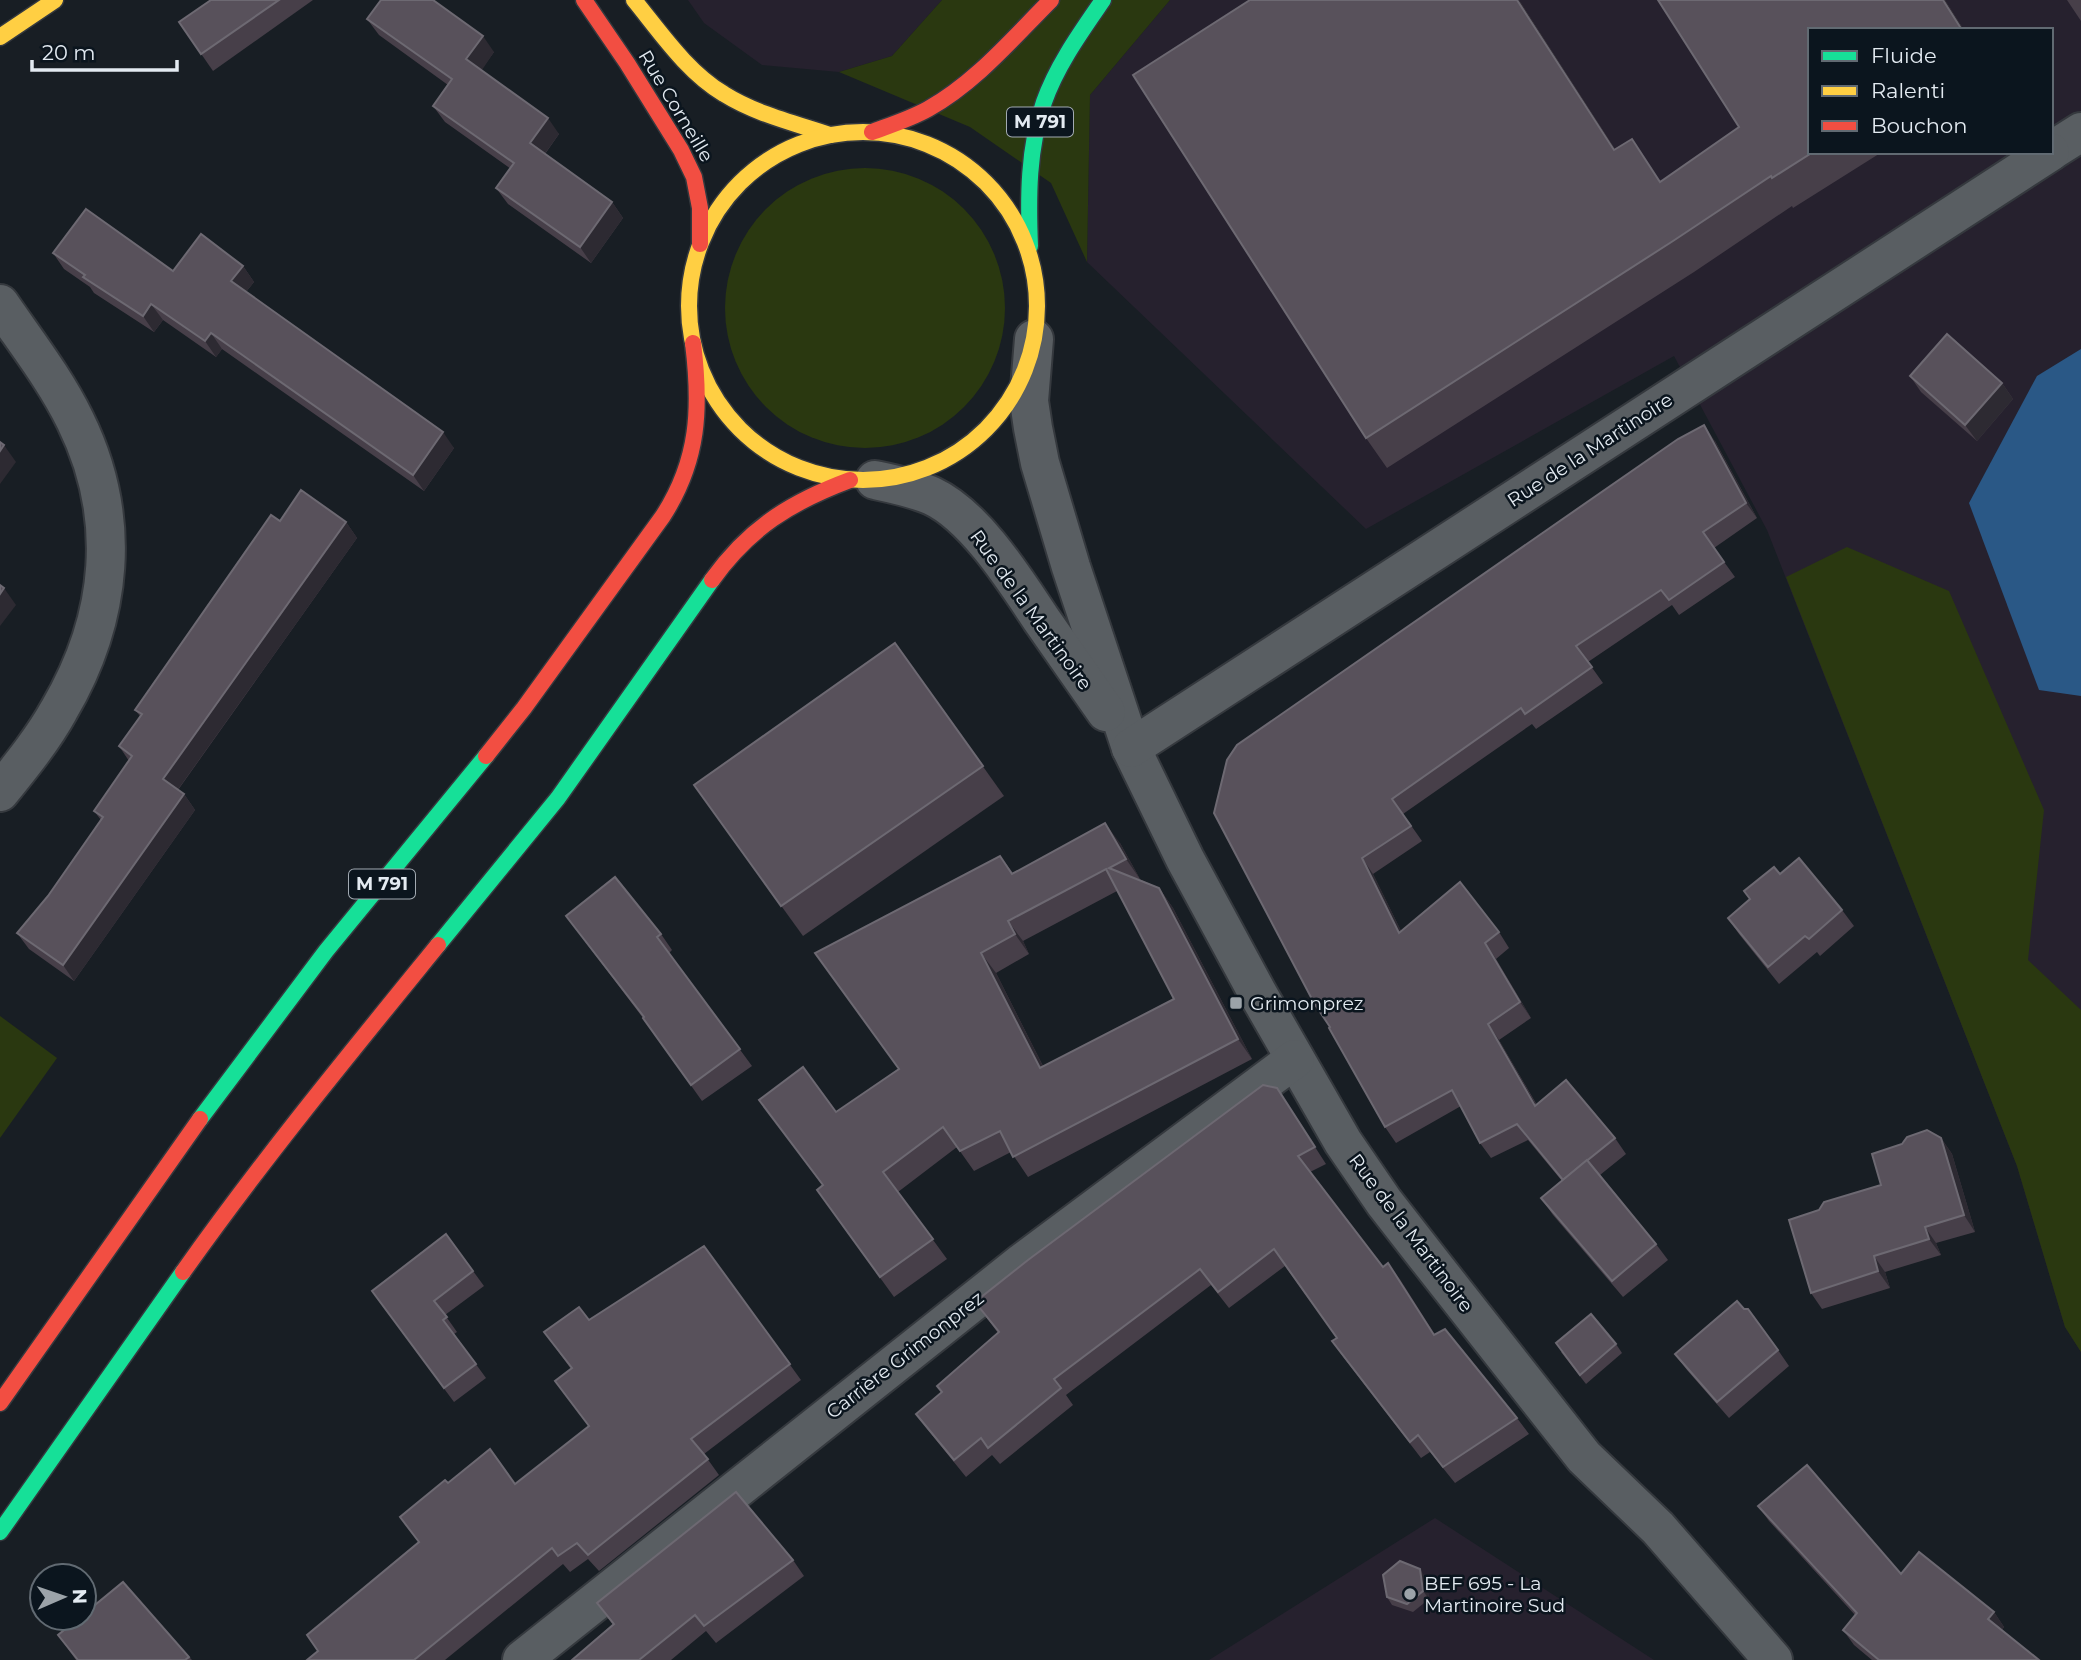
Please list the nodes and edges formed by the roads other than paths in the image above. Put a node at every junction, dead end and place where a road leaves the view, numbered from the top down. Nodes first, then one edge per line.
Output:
1 (55, 0) edge
2 (584, 0) edge
3 (634, 0) edge
4 (1051, 0) edge
5 (1103, 0) edge
6 (0, 37) edge
7 (872, 132) junction
8 (2081, 132) edge
9 (830, 135) junction
10 (2053, 151) edge
11 (2048, 154) edge
12 (700, 244) junction
13 (1030, 259) junction
14 (0, 304) edge
15 (1034, 339) junction
16 (693, 343) junction
17 (862, 480) junction
18 (1131, 748) junction
19 (0, 792) edge
20 (1295, 1059) junction
21 (0, 1403) edge
22 (0, 1532) edge
23 (522, 1660) edge
24 (1773, 1660) edge

1 - 6 main road
2 - 12 main road, Rue Corneille
3 - 9 main road, Rue Corneille
4 - 7 main road
5 - 13 main road, M 791
7 - 9 main road
7 - 13 main road
8 - 10 street, Rue de la Martinoire
9 - 12 main road
11 - 18 street, Rue de la Martinoire
12 - 16 main road
13 - 15 main road
14 - 19 street
15 - 17 main road
15 - 18 street, Rue de la Martinoire
16 - 17 main road
16 - 21 main road, M 791
17 - 18 street, Rue de la Martinoire
17 - 22 main road
18 - 20 street, Rue de la Martinoire
20 - 23 street, Carrière Grimonprez
20 - 24 street, Rue de la Martinoire

